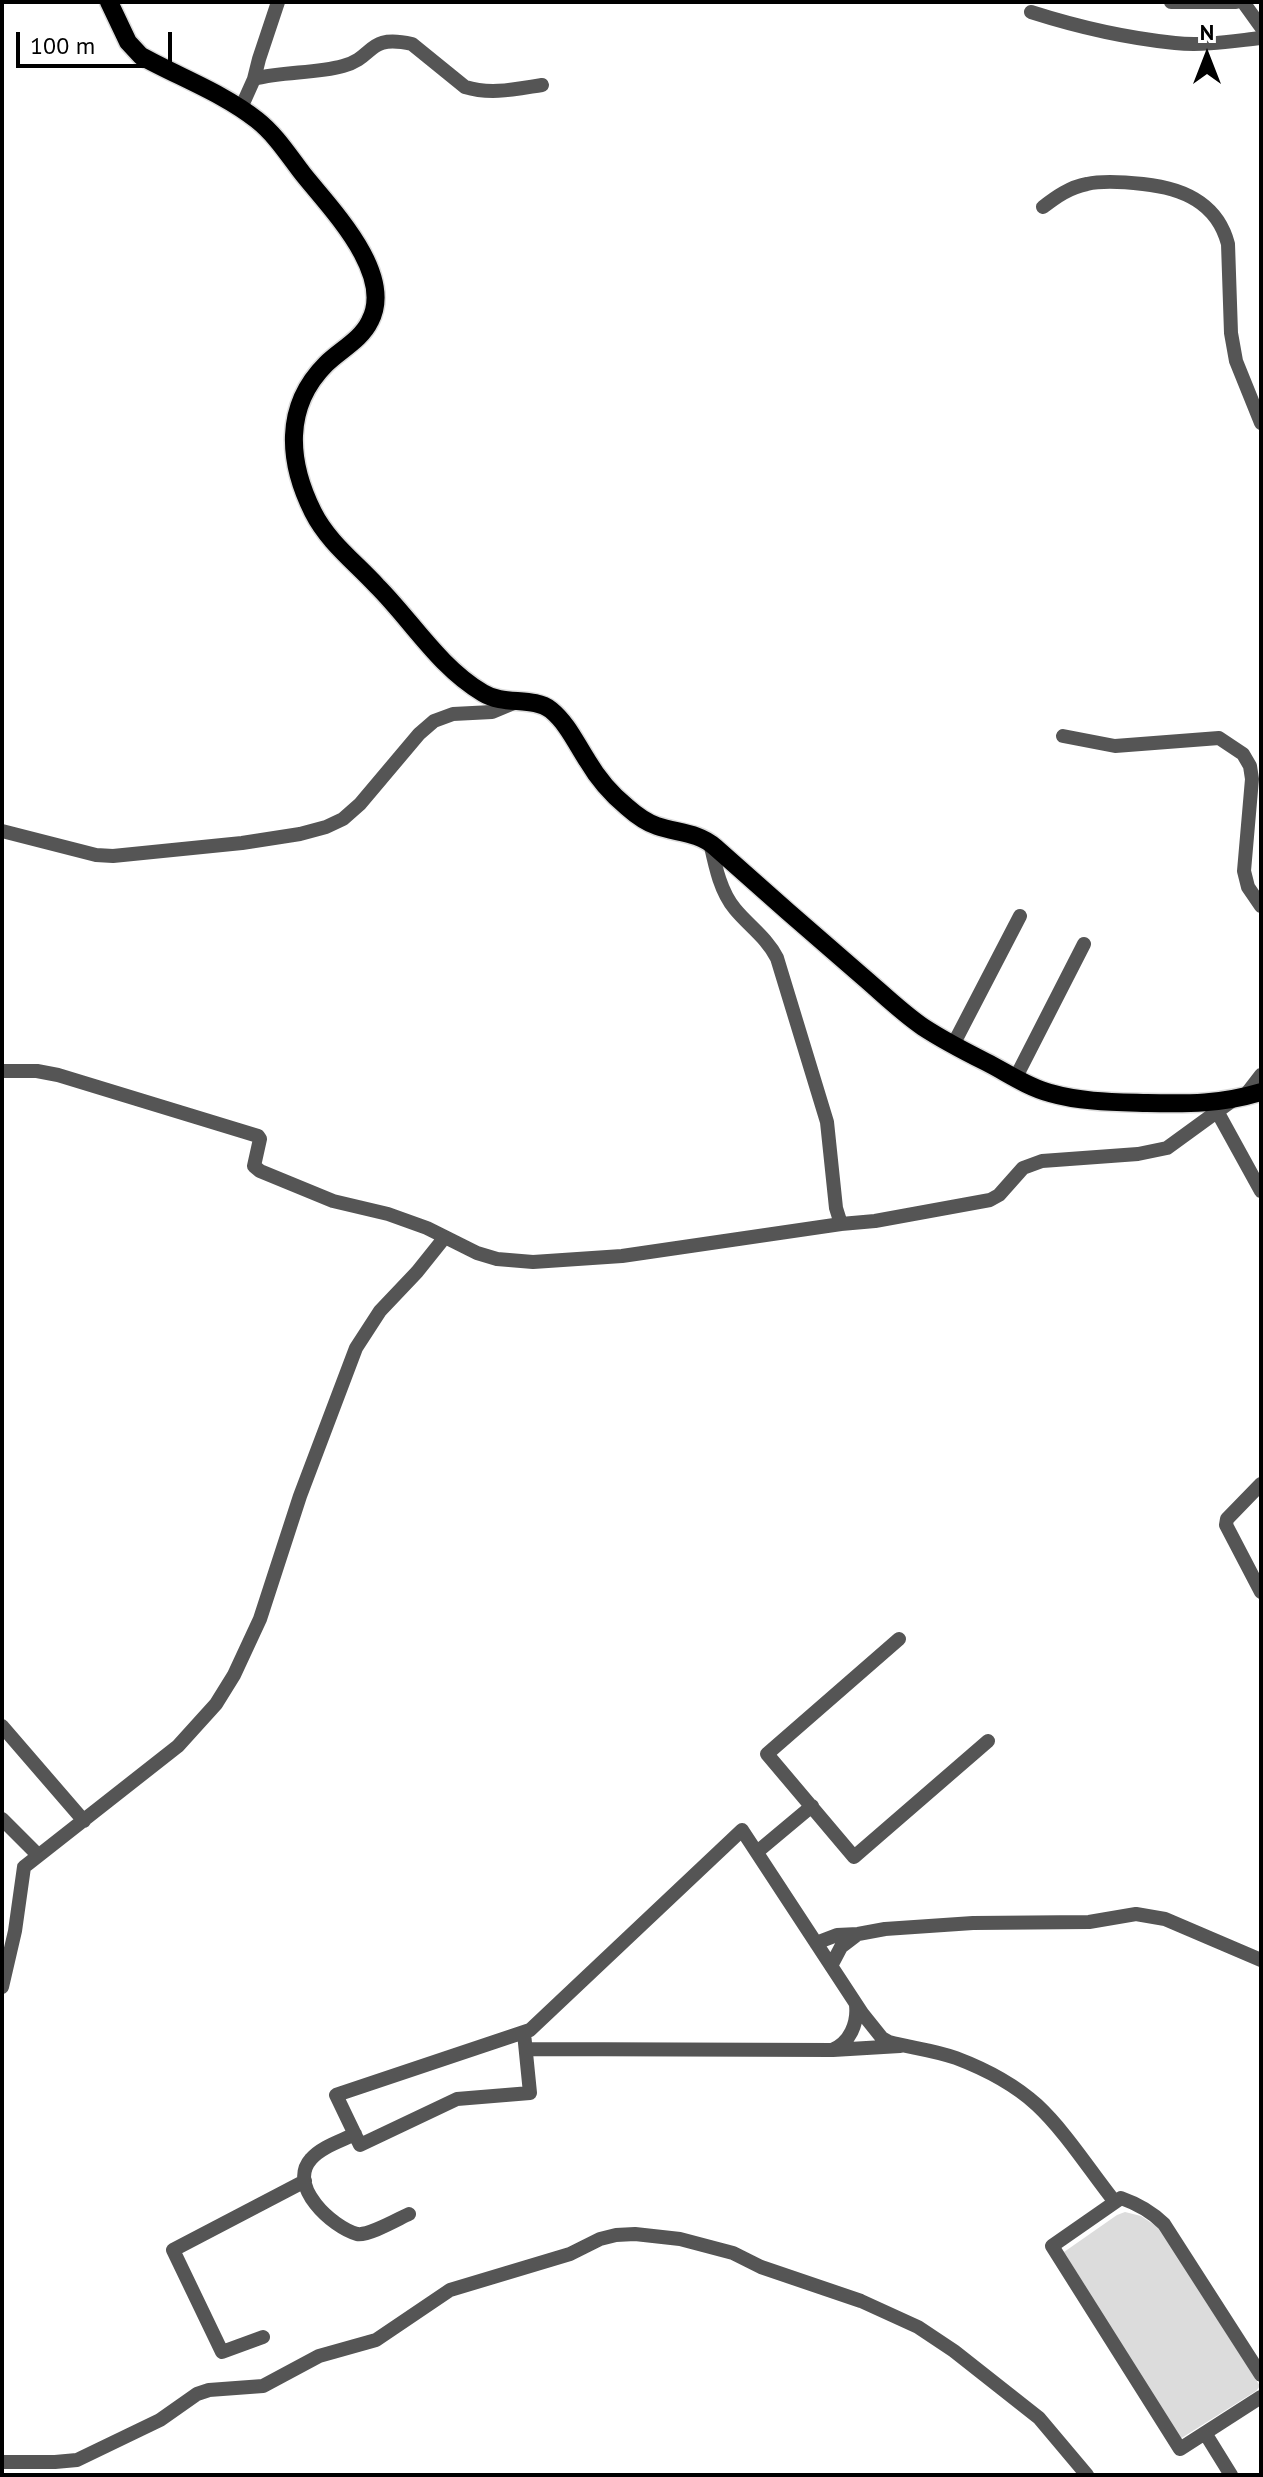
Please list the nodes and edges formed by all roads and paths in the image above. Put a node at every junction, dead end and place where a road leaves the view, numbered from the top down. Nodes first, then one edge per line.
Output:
1 (109, 2) edge
2 (278, 2) edge
3 (1171, 2) edge
4 (1236, 2) edge
5 (1243, 2) edge
6 (1031, 12) dead end
7 (1261, 27) edge
8 (1261, 38) edge
9 (254, 79) junction
10 (542, 85) dead end
11 (241, 108) junction
12 (1043, 207) dead end
13 (1261, 423) edge
14 (516, 702) junction
15 (1063, 736) dead end
16 (2, 831) edge
17 (710, 842) junction
18 (1261, 906) edge
19 (1020, 916) dead end
20 (1084, 944) dead end
21 (953, 1045) junction
22 (2, 1071) edge
23 (1261, 1075) edge
24 (1016, 1077) junction
25 (1246, 1096) edge
26 (1218, 1113) junction
27 (1261, 1191) edge
28 (841, 1224) junction
29 (445, 1237) junction
30 (1261, 1484) edge
31 (1261, 1592) edge
32 (899, 1639) dead end
33 (2, 1726) edge
34 (988, 1741) dead end
35 (812, 1806) junction
36 (2, 1819) edge
37 (84, 1821) junction
38 (757, 1852) junction
39 (38, 1855) junction
40 (858, 1934) junction
41 (816, 1943) junction
42 (1261, 1960) edge
43 (831, 1966) junction
44 (2, 1987) edge
45 (856, 2005) junction
46 (524, 2033) junction
47 (904, 2046) junction
48 (526, 2049) junction
49 (832, 2050) junction
50 (355, 2134) junction
51 (305, 2181) junction
52 (1115, 2202) junction
53 (409, 2214) dead end
54 (263, 2337) dead end
55 (1261, 2375) edge
56 (1261, 2397) edge
57 (1205, 2433) junction
58 (2, 2462) edge
59 (67, 2468) edge
60 (1087, 2475) edge
61 (1231, 2475) edge

1 - 11 main road
2 - 9 street
3 - 4 street
5 - 7 street
6 - 8 street
9 - 10 street
9 - 11 street
11 - 14 main road
12 - 13 street
14 - 16 street
14 - 17 main road
15 - 18 street
17 - 21 main road
17 - 28 street
19 - 21 street
20 - 24 street
21 - 24 main road
22 - 29 street
23 - 25 street
24 - 25 main road
25 - 26 street
26 - 27 street
26 - 28 street
28 - 29 street
29 - 37 street
30 - 31 street
32 - 35 street
33 - 37 street
34 - 35 street
35 - 38 street
36 - 39 street
37 - 39 street
38 - 41 street
38 - 46 street
39 - 44 street
40 - 41 street
40 - 42 street
40 - 43 street
41 - 43 street
43 - 45 street
45 - 47 street
45 - 49 street
46 - 48 street
46 - 50 street
47 - 49 street
47 - 52 street
48 - 49 street
48 - 50 street
50 - 51 street
51 - 53 street
51 - 54 street
52 - 55 street
52 - 57 street
56 - 57 street
57 - 61 street
58 - 59 street
59 - 60 street

